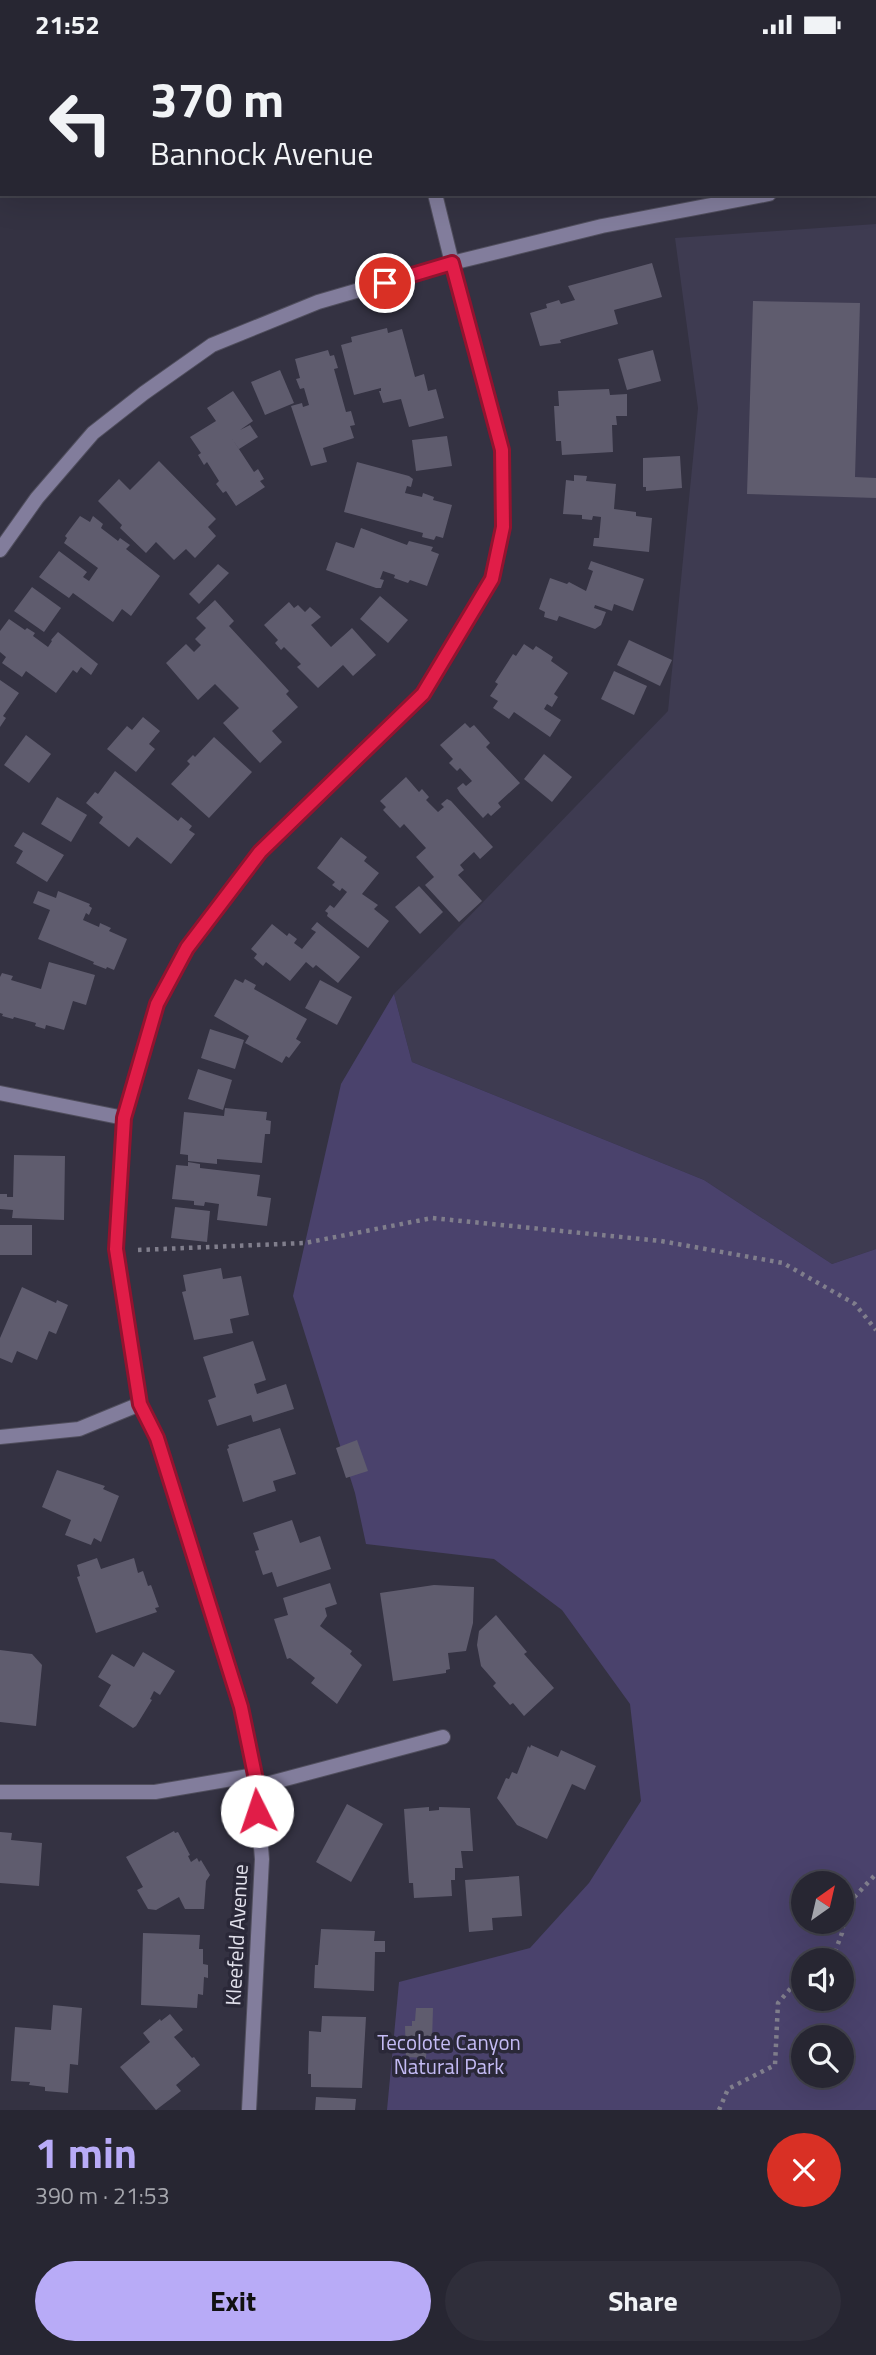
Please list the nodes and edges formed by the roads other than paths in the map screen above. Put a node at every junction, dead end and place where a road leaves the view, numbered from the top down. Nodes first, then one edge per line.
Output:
1 (435, 196) edge
2 (759, 196) edge
3 (452, 263) junction
4 (0, 550) edge
5 (0, 1093) edge
6 (124, 1118) junction
7 (140, 1404) junction
8 (0, 1437) edge
9 (443, 1737) dead end
10 (255, 1781) junction
11 (0, 1792) edge
12 (249, 2110) edge

1 - 3 street, Kleefeld Avenue
2 - 3 street
3 - 4 street
3 - 6 street, Kleefeld Avenue
5 - 6 street
6 - 7 street, Kleefeld Avenue
7 - 8 street
7 - 10 street, Kleefeld Avenue
9 - 10 street
10 - 11 street
10 - 12 street, Kleefeld Avenue

